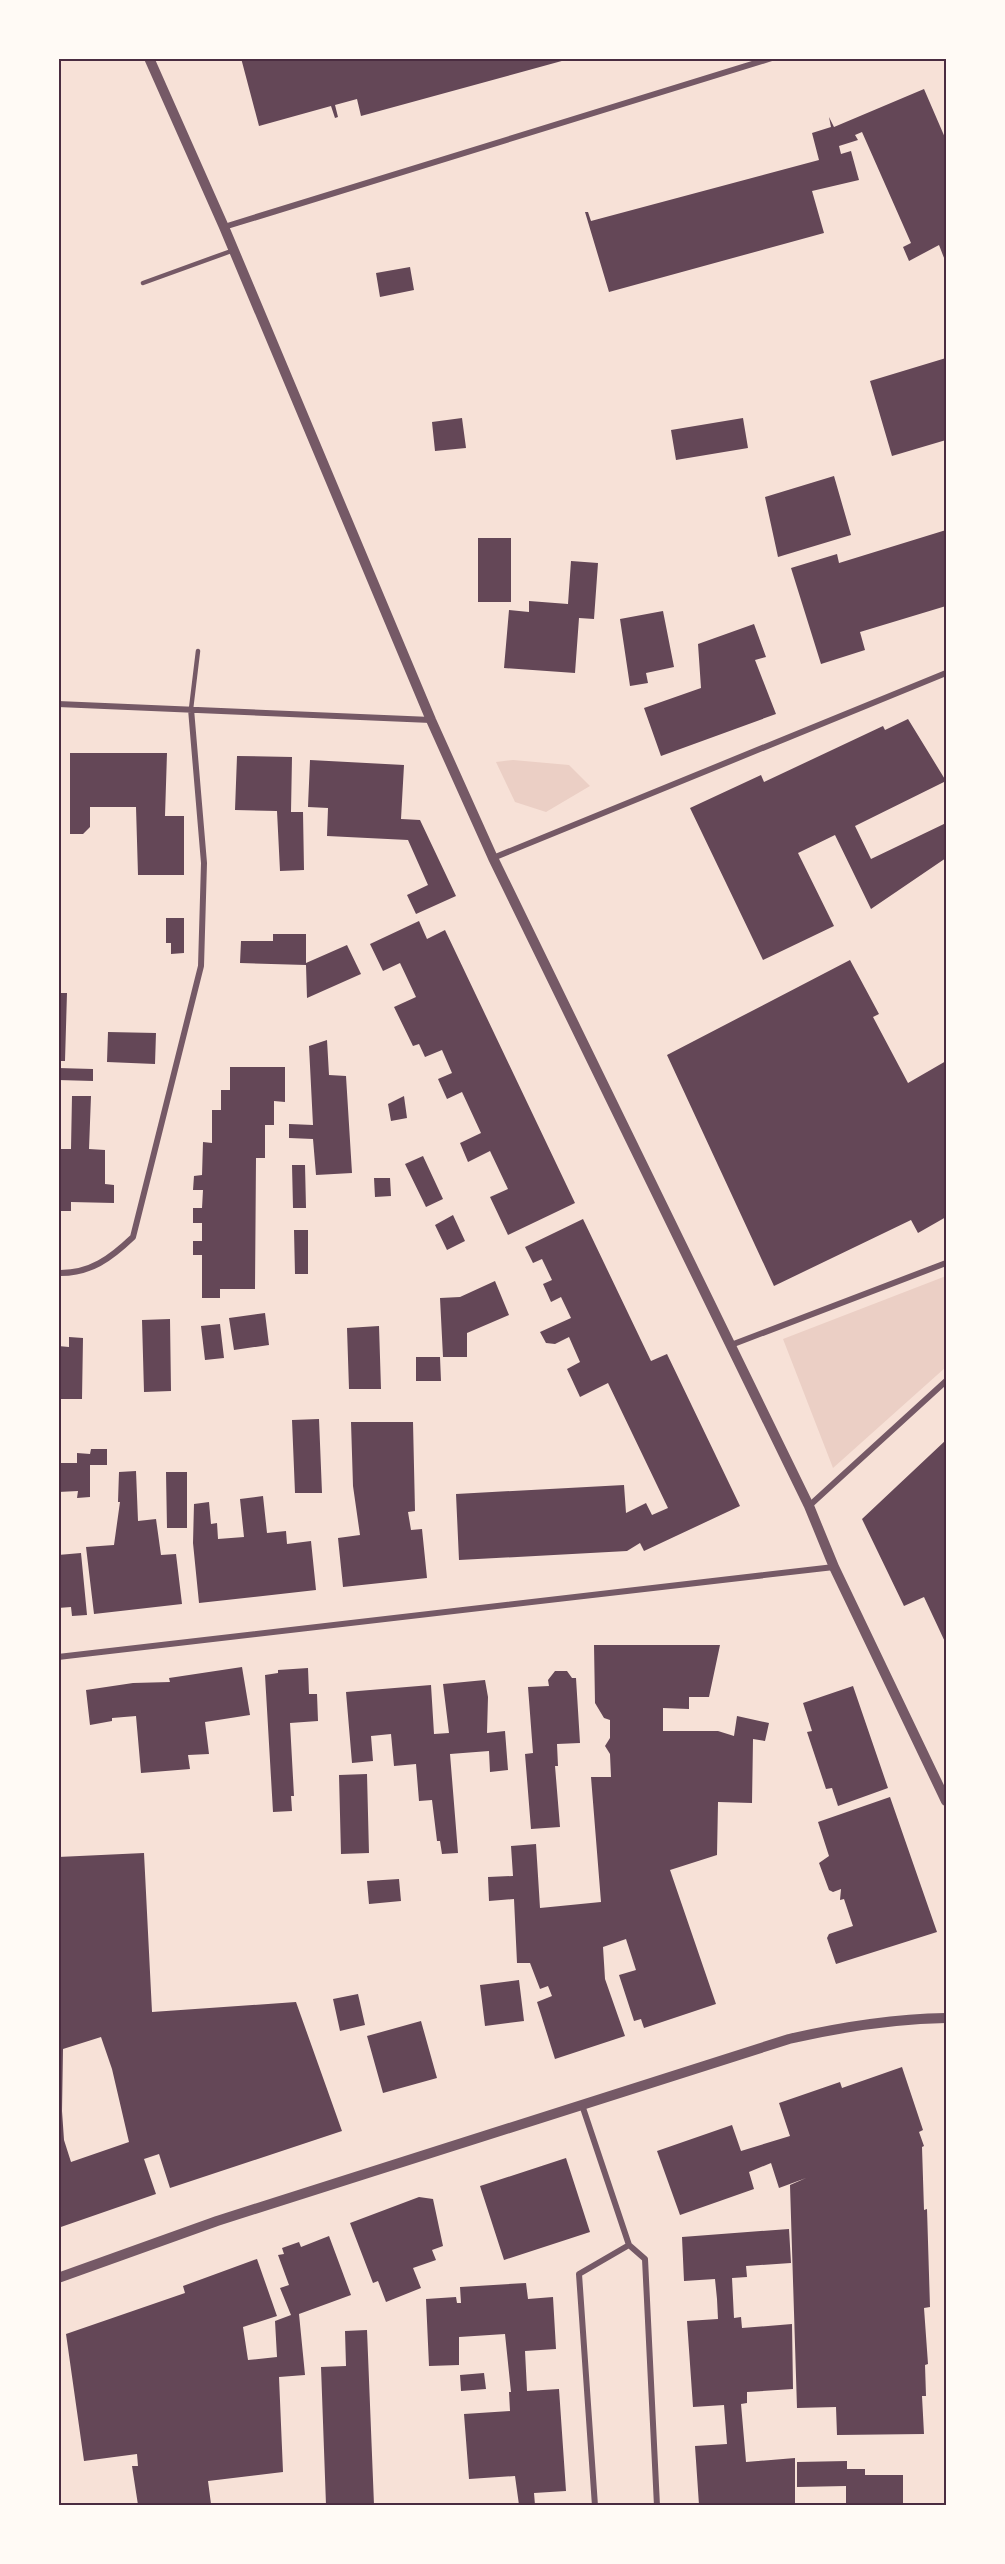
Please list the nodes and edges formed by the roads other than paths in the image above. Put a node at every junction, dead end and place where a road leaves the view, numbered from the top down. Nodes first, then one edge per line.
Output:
1 (149, 58) edge
2 (772, 58) edge
3 (224, 227) junction
4 (234, 250) junction
5 (143, 283) dead end
6 (198, 651) dead end
7 (946, 673) edge
8 (58, 704) edge
9 (191, 710) junction
10 (431, 720) junction
11 (494, 858) junction
12 (946, 1263) edge
13 (58, 1273) edge
14 (731, 1345) junction
15 (946, 1381) edge
16 (808, 1506) junction
17 (834, 1567) junction
18 (58, 1657) edge
19 (946, 1801) edge
20 (946, 2018) edge
21 (582, 2105) junction
22 (629, 2245) junction
23 (58, 2278) edge
24 (595, 2505) edge
25 (657, 2505) edge

1 - 3 street
2 - 3 street
3 - 4 street
4 - 5 lane
4 - 10 street
6 - 9 lane
7 - 11 street
8 - 9 street
9 - 10 street
9 - 13 street
10 - 11 street
11 - 14 street
12 - 14 street
14 - 16 street
15 - 16 street
16 - 17 street
17 - 18 street
17 - 19 street
20 - 21 street
21 - 22 street
21 - 23 street
22 - 24 street
22 - 25 street

